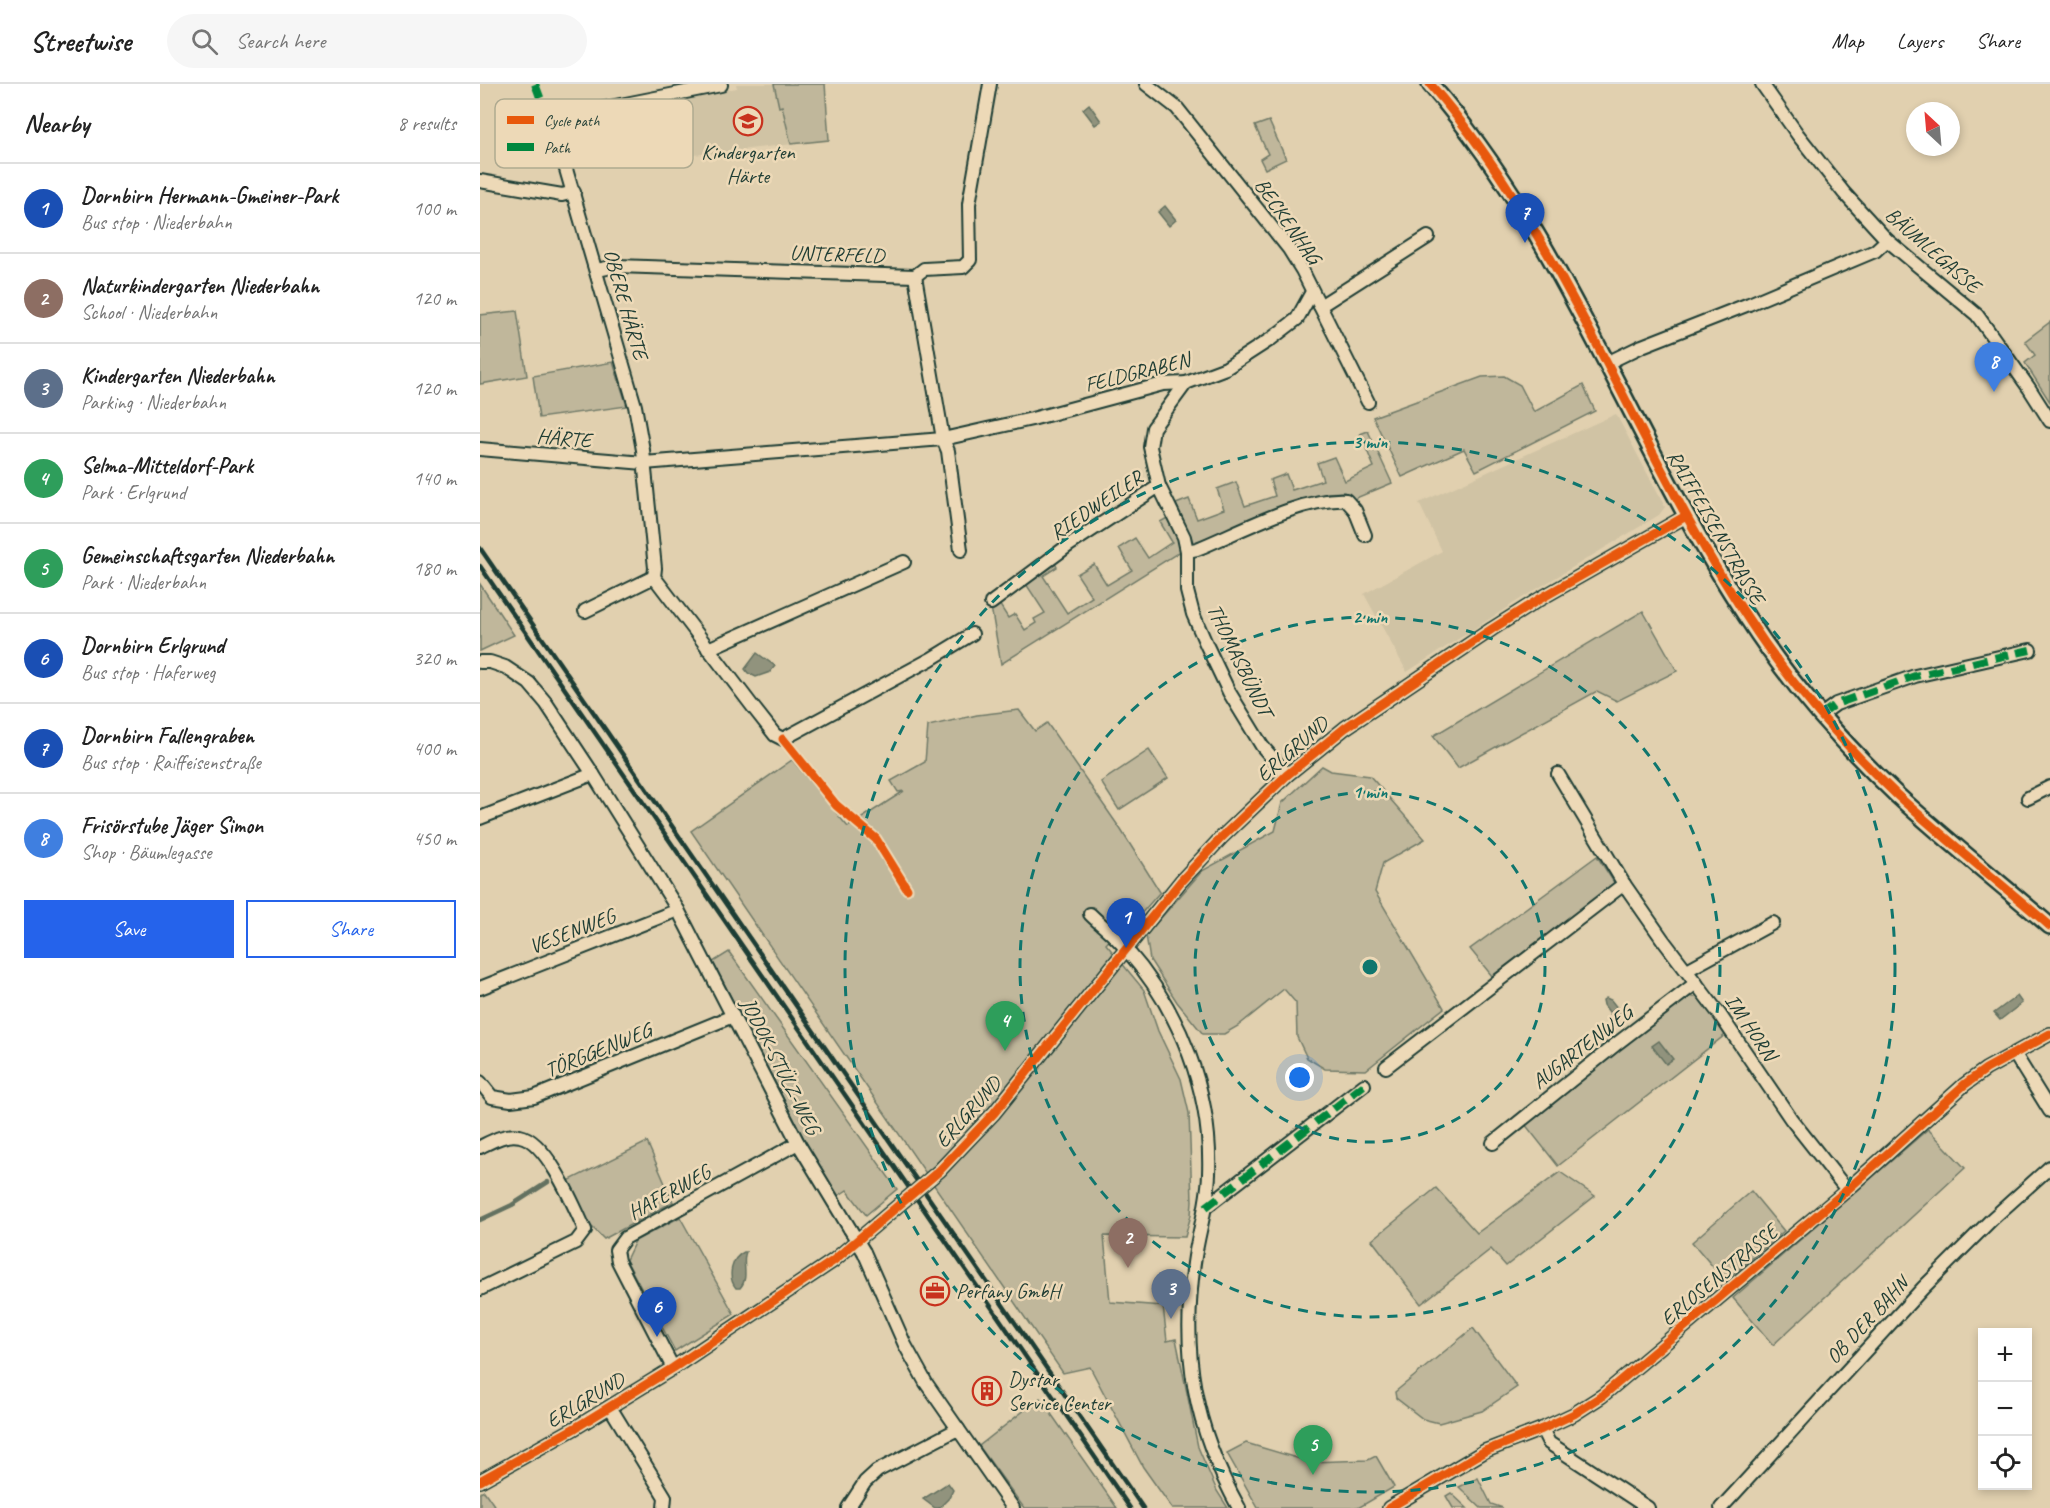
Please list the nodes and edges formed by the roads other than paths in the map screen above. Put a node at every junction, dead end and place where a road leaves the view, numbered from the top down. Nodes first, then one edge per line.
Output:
1 (990, 84) edge
2 (1146, 84) edge
3 (1430, 84) edge
4 (1762, 84) edge
5 (721, 85) edge
6 (651, 99) edge
7 (566, 168) edge
8 (480, 181) edge
9 (574, 192) junction
10 (1428, 237) dead end
11 (1887, 240) junction
12 (597, 270) junction
13 (915, 276) junction
14 (1312, 292) junction
15 (1320, 306) junction
16 (1607, 363) junction
17 (1186, 382) junction
18 (1368, 402) dead end
19 (2050, 421) edge
20 (943, 439) junction
21 (480, 449) edge
22 (644, 463) junction
23 (1159, 486) junction
24 (1686, 516) junction
25 (1365, 535) dead end
26 (961, 550) dead end
27 (1187, 551) junction
28 (904, 562) dead end
29 (654, 578) junction
30 (991, 603) dead end
31 (585, 611) dead end
32 (972, 634) dead end
33 (708, 649) junction
34 (2030, 650) dead end
35 (485, 662) edge
36 (1821, 715) junction
37 (593, 774) junction
38 (1558, 774) dead end
39 (1287, 775) junction
40 (2050, 787) edge
41 (2028, 798) dead end
42 (480, 818) edge
43 (1624, 884) junction
44 (678, 910) junction
45 (1090, 915) dead end
46 (1773, 923) dead end
47 (2050, 926) edge
48 (1126, 948) junction
49 (1687, 970) junction
50 (1696, 983) junction
51 (480, 988) edge
52 (734, 1016) junction
53 (2050, 1034) edge
54 (2014, 1053) junction
55 (1386, 1067) dead end
56 (480, 1082) edge
57 (1364, 1085) dead end
58 (2050, 1111) edge
59 (798, 1143) junction
60 (1493, 1143) dead end
61 (480, 1147) edge
62 (2050, 1167) edge
63 (1847, 1190) junction
64 (1206, 1207) junction
65 (480, 1289) edge
66 (673, 1368) junction
67 (609, 1407) junction
68 (958, 1429) junction
69 (1542, 1430) junction
70 (480, 1481) edge
71 (664, 1508) edge
72 (848, 1508) edge
73 (1013, 1508) edge
74 (1239, 1508) edge
75 (1389, 1508) edge
76 (1648, 1508) edge
77 (1721, 1508) edge

1 - 13 street, UNTERFELD
2 - 14 street, BECKENHAG
3 - 16 street, RAIFFEISENSTRASSE
4 - 11 street, BÄUMLEGASSE
5 - 6 street, OBERE HÄRTE
7 - 9 street, OBERE HÄRTE
8 - 9 street
9 - 12 street, OBERE HÄRTE
10 - 15 street
11 - 16 street
11 - 19 street, BÄUMLEGASSE
12 - 13 street, UNTERFELD
12 - 22 street, OBERE HÄRTE
13 - 20 street
14 - 15 street, BECKENHAG
14 - 17 street, FELDGRABEN
15 - 18 street, BECKENHAG
16 - 24 street, RAIFFEISENSTRASSE
17 - 20 street, FELDGRABEN
17 - 23 street, RIEDWEILER
20 - 22 street, FELDGRABEN
20 - 26 street
21 - 22 street, HÄRTE
22 - 29 street, OBERE HÄRTE
23 - 27 street, THOMASBÜNDT
23 - 30 street, RIEDWEILER
24 - 36 street, RAIFFEISENSTRASSE
24 - 39 street, ERLGRUND
25 - 27 street
27 - 39 street, THOMASBÜNDT
28 - 33 street
29 - 31 street
29 - 33 street
32 - 33 street
34 - 36 street
35 - 37 street, JODOK-STÜLZ-WEG
36 - 47 street, RAIFFEISENSTRASSE
37 - 42 street
37 - 44 street, JODOK-STÜLZ-WEG
38 - 43 street, IM HORN
39 - 48 street, ERLGRUND
40 - 41 street
43 - 49 street, IM HORN
43 - 55 street
44 - 51 street, VESENWEG
44 - 52 street, JODOK-STÜLZ-WEG
45 - 48 street
46 - 49 street
48 - 64 street
48 - 66 street, ERLGRUND
49 - 50 street, IM HORN
50 - 60 street, AUGARTENWEG
50 - 63 street, IM HORN
52 - 56 street, TÖRGGENWEG
52 - 59 street, JODOK-STÜLZ-WEG
53 - 54 street, ERLOSENSTRASSE
54 - 58 street
54 - 63 street, ERLOSENSTRASSE
57 - 64 street
59 - 66 street, HAFERWEG
59 - 68 street, JODOK-STÜLZ-WEG, bridge
61 - 65 street
62 - 77 street, OB DER BAHN
63 - 69 street, ERLOSENSTRASSE
64 - 74 street
66 - 67 street, ERLGRUND
67 - 70 street, ERLGRUND
67 - 71 street
68 - 72 street
68 - 73 street, JODOK-STÜLZ-WEG
69 - 75 street, ERLOSENSTRASSE
69 - 76 street

